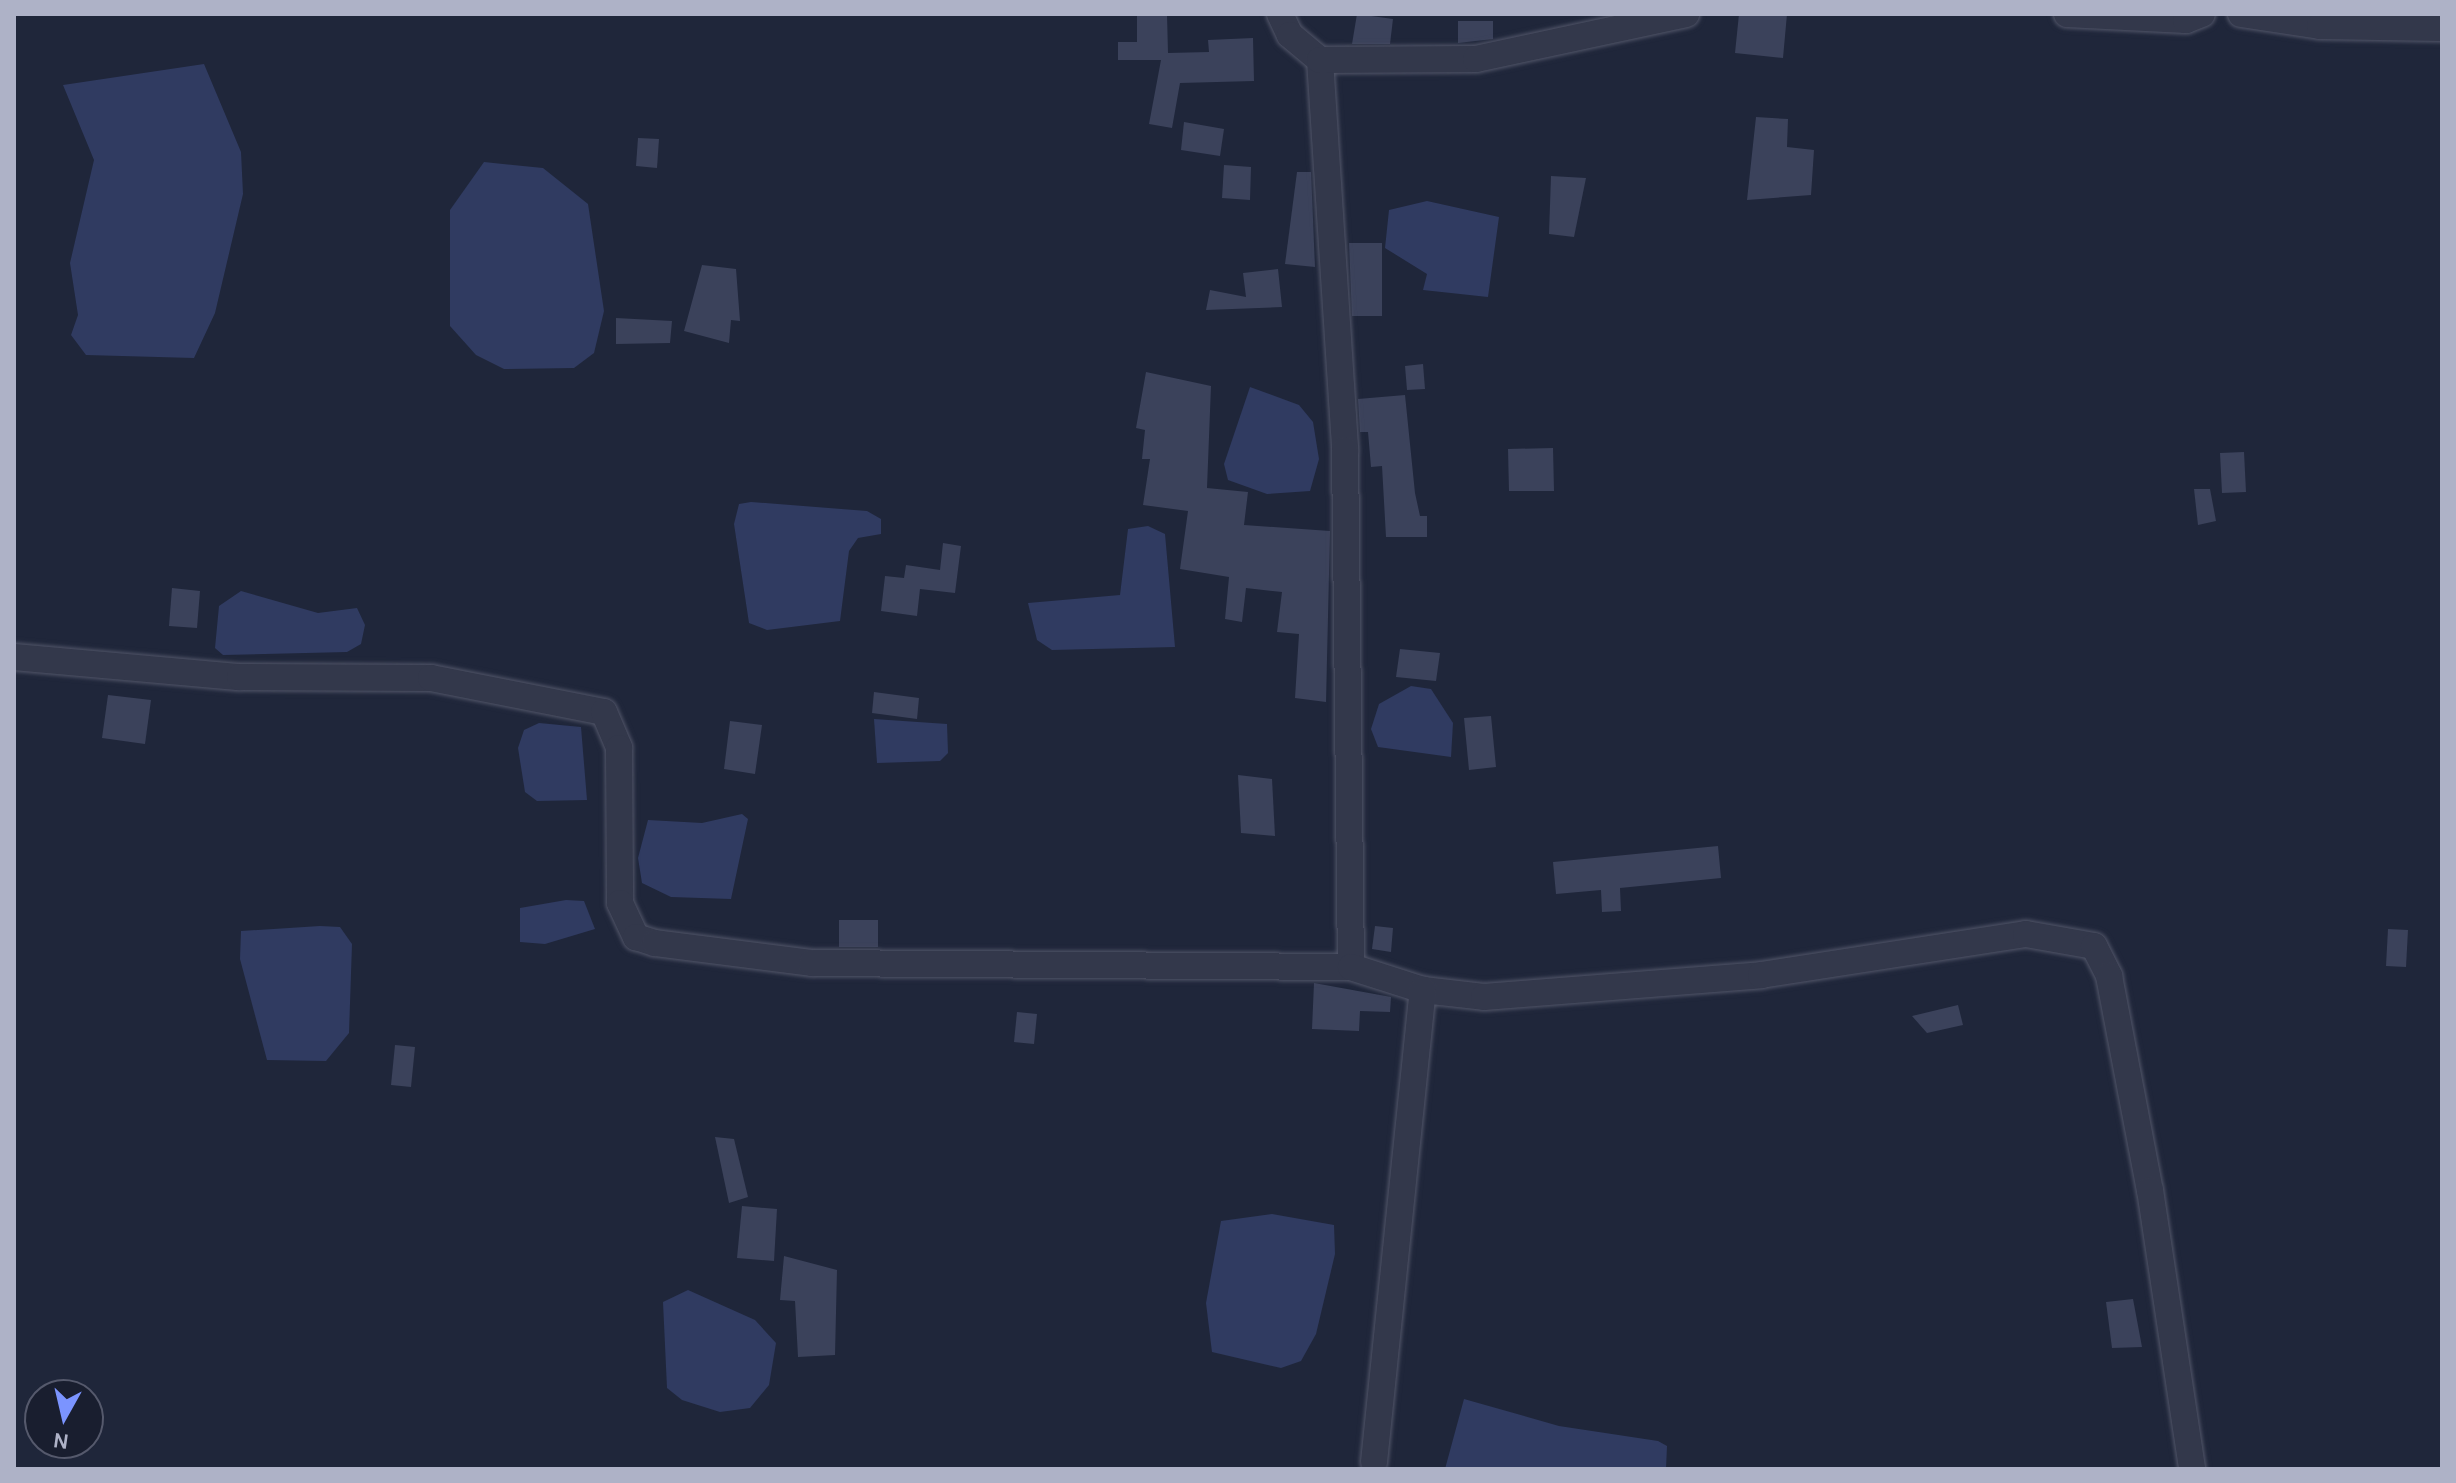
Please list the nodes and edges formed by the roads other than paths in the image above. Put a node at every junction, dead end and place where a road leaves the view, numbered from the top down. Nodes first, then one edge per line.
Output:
1 (1280, 14) edge
2 (1686, 14) edge
3 (2067, 14) edge
4 (2202, 14) edge
5 (2241, 14) edge
6 (2442, 28) edge
7 (1320, 60) junction
8 (14, 657) edge
9 (1351, 967) junction
10 (1423, 990) junction
11 (1374, 1462) dead end
12 (2192, 1469) edge

1 - 7 street
2 - 7 street
3 - 4 street
5 - 6 street
7 - 9 street
8 - 9 street
9 - 10 street
10 - 11 street
10 - 12 street

